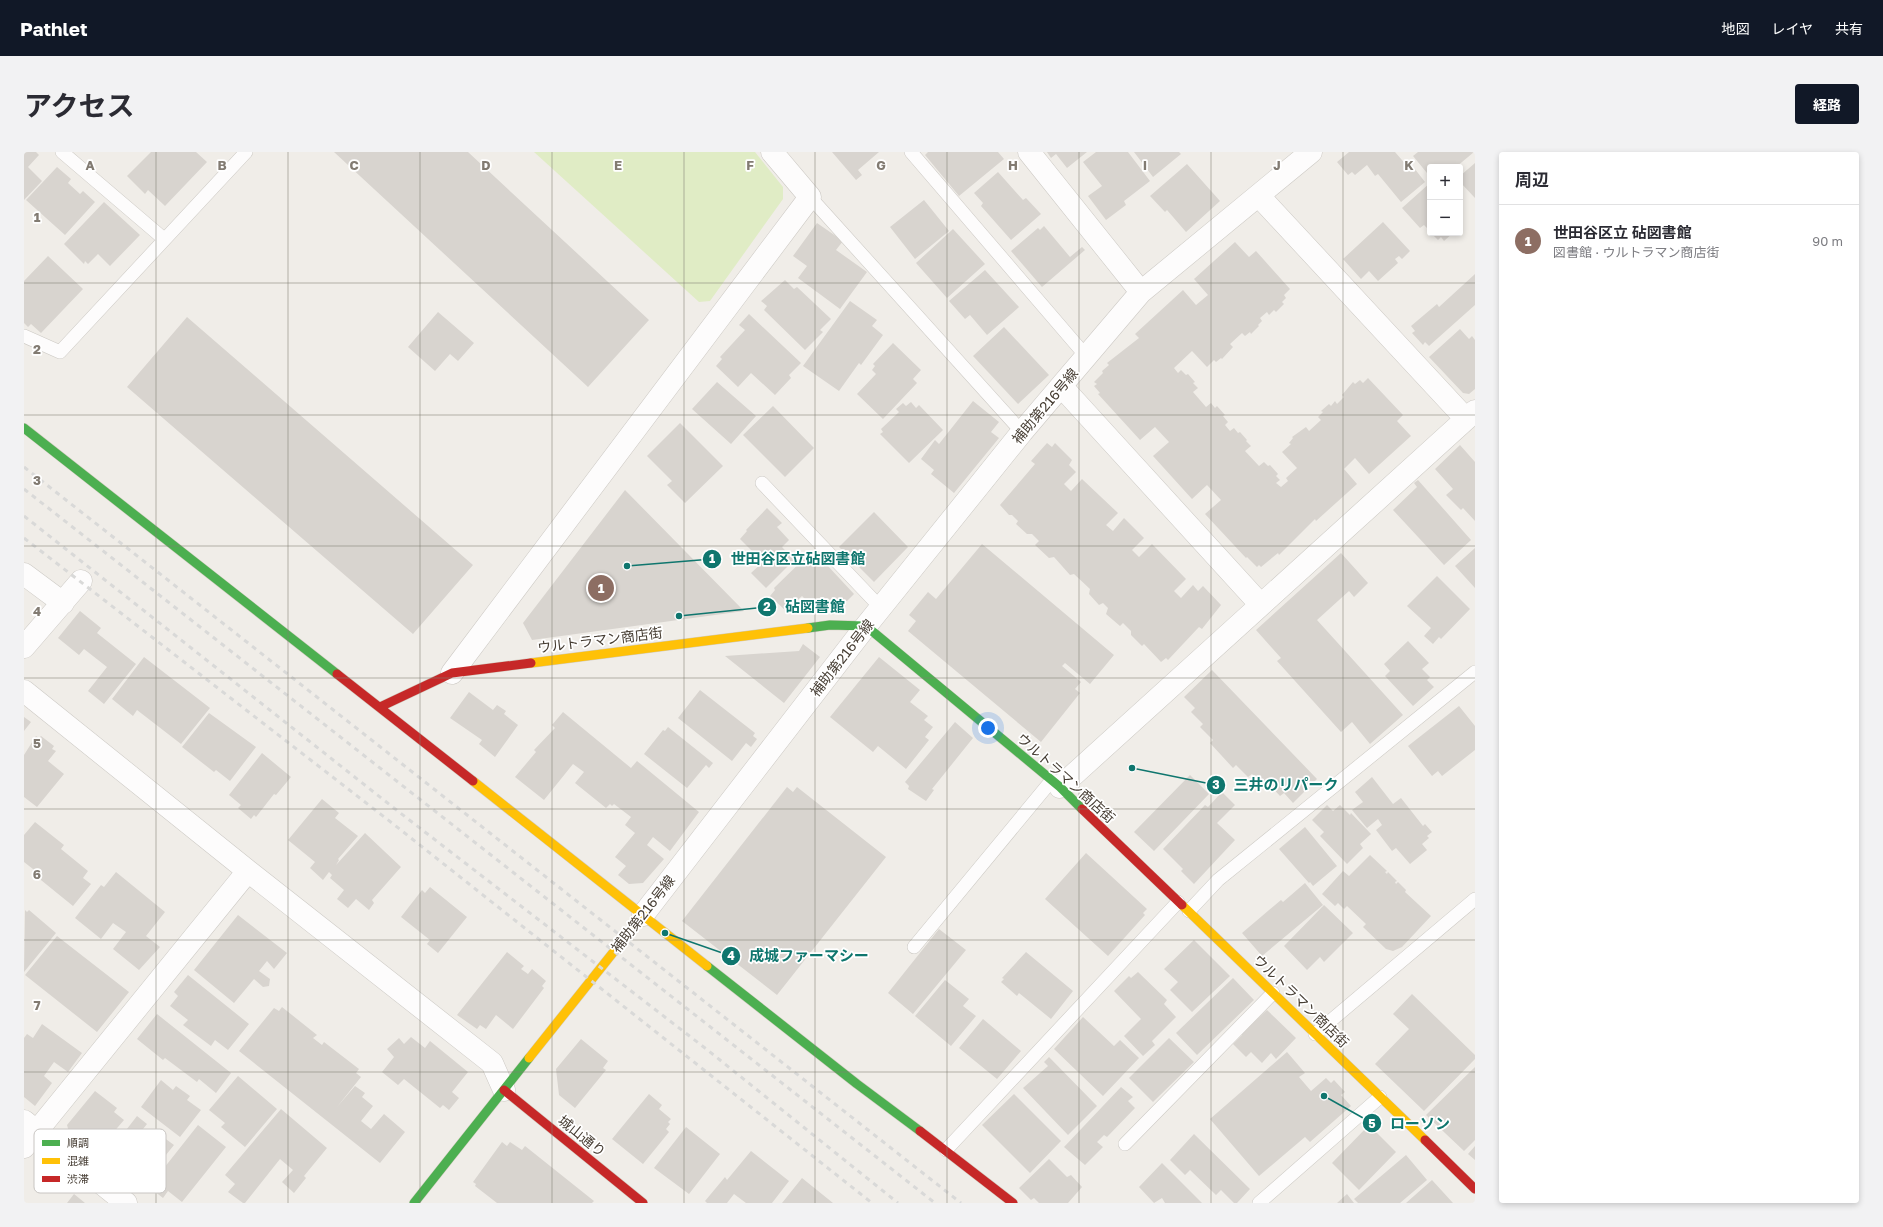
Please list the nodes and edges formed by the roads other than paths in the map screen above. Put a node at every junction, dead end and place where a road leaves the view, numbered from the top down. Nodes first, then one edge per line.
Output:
1 (62, 152) edge
2 (246, 152) edge
3 (772, 152) edge
4 (911, 152) edge
5 (1029, 152) edge
6 (1311, 152) edge
7 (1259, 196) junction
8 (810, 197) junction
9 (164, 239) junction
10 (1141, 292) junction
11 (24, 336) edge
12 (1086, 356) junction
13 (1062, 387) junction
14 (1470, 415) edge
15 (24, 428) edge
16 (1022, 432) junction
17 (762, 484) dead end
18 (24, 574) edge
19 (81, 581) dead end
20 (63, 603) junction
21 (1260, 604) junction
22 (881, 608) junction
23 (866, 626) junction
24 (24, 647) edge
25 (1475, 672) edge
26 (452, 673) junction
27 (24, 691) edge
28 (380, 707) junction
29 (1056, 784) junction
30 (248, 871) junction
31 (1475, 899) edge
32 (1178, 902) junction
33 (1189, 911) junction
34 (643, 915) junction
35 (914, 947) dead end
36 (1273, 993) junction
37 (1315, 1034) junction
38 (504, 1090) junction
39 (1380, 1097) junction
40 (28, 1133) edge
41 (1125, 1144) dead end
42 (946, 1150) junction
43 (1475, 1189) edge
44 (112, 1193) edge
45 (126, 1203) edge
46 (414, 1203) edge
47 (643, 1203) edge
48 (1013, 1203) edge
49 (1259, 1203) edge

1 - 9 lane
2 - 9 lane
3 - 8 street
4 - 12 lane
5 - 10 street
6 - 7 street, 補助第216号線
7 - 10 street, 補助第216号線
7 - 14 street
8 - 16 lane
8 - 26 street
9 - 11 lane
10 - 12 street, 補助第216号線
12 - 13 street, 補助第216号線
13 - 16 street, 補助第216号線
13 - 21 street
14 - 21 street
15 - 28 street
16 - 22 street, 補助第216号線
17 - 22 lane
18 - 20 street
19 - 20 street
20 - 24 street
21 - 29 street
22 - 23 street, 補助第216号線
23 - 26 street, ウルトラマン商店街
23 - 29 street, ウルトラマン商店街
23 - 34 street, 補助第216号線
25 - 33 lane
26 - 28 street, ウルトラマン商店街
27 - 30 street
28 - 34 street
29 - 32 street, ウルトラマン商店街
29 - 35 lane
30 - 38 street
30 - 40 street
31 - 37 lane
32 - 33 street, ウルトラマン商店街
32 - 42 lane
33 - 36 street, ウルトラマン商店街
34 - 38 street, 補助第216号線
34 - 42 street
36 - 37 street, ウルトラマン商店街
36 - 41 lane
37 - 39 street, ウルトラマン商店街
38 - 46 street, 補助第216号線
38 - 47 street, 城山通り
39 - 43 street, ウルトラマン商店街
39 - 49 lane
42 - 48 street
44 - 45 street

